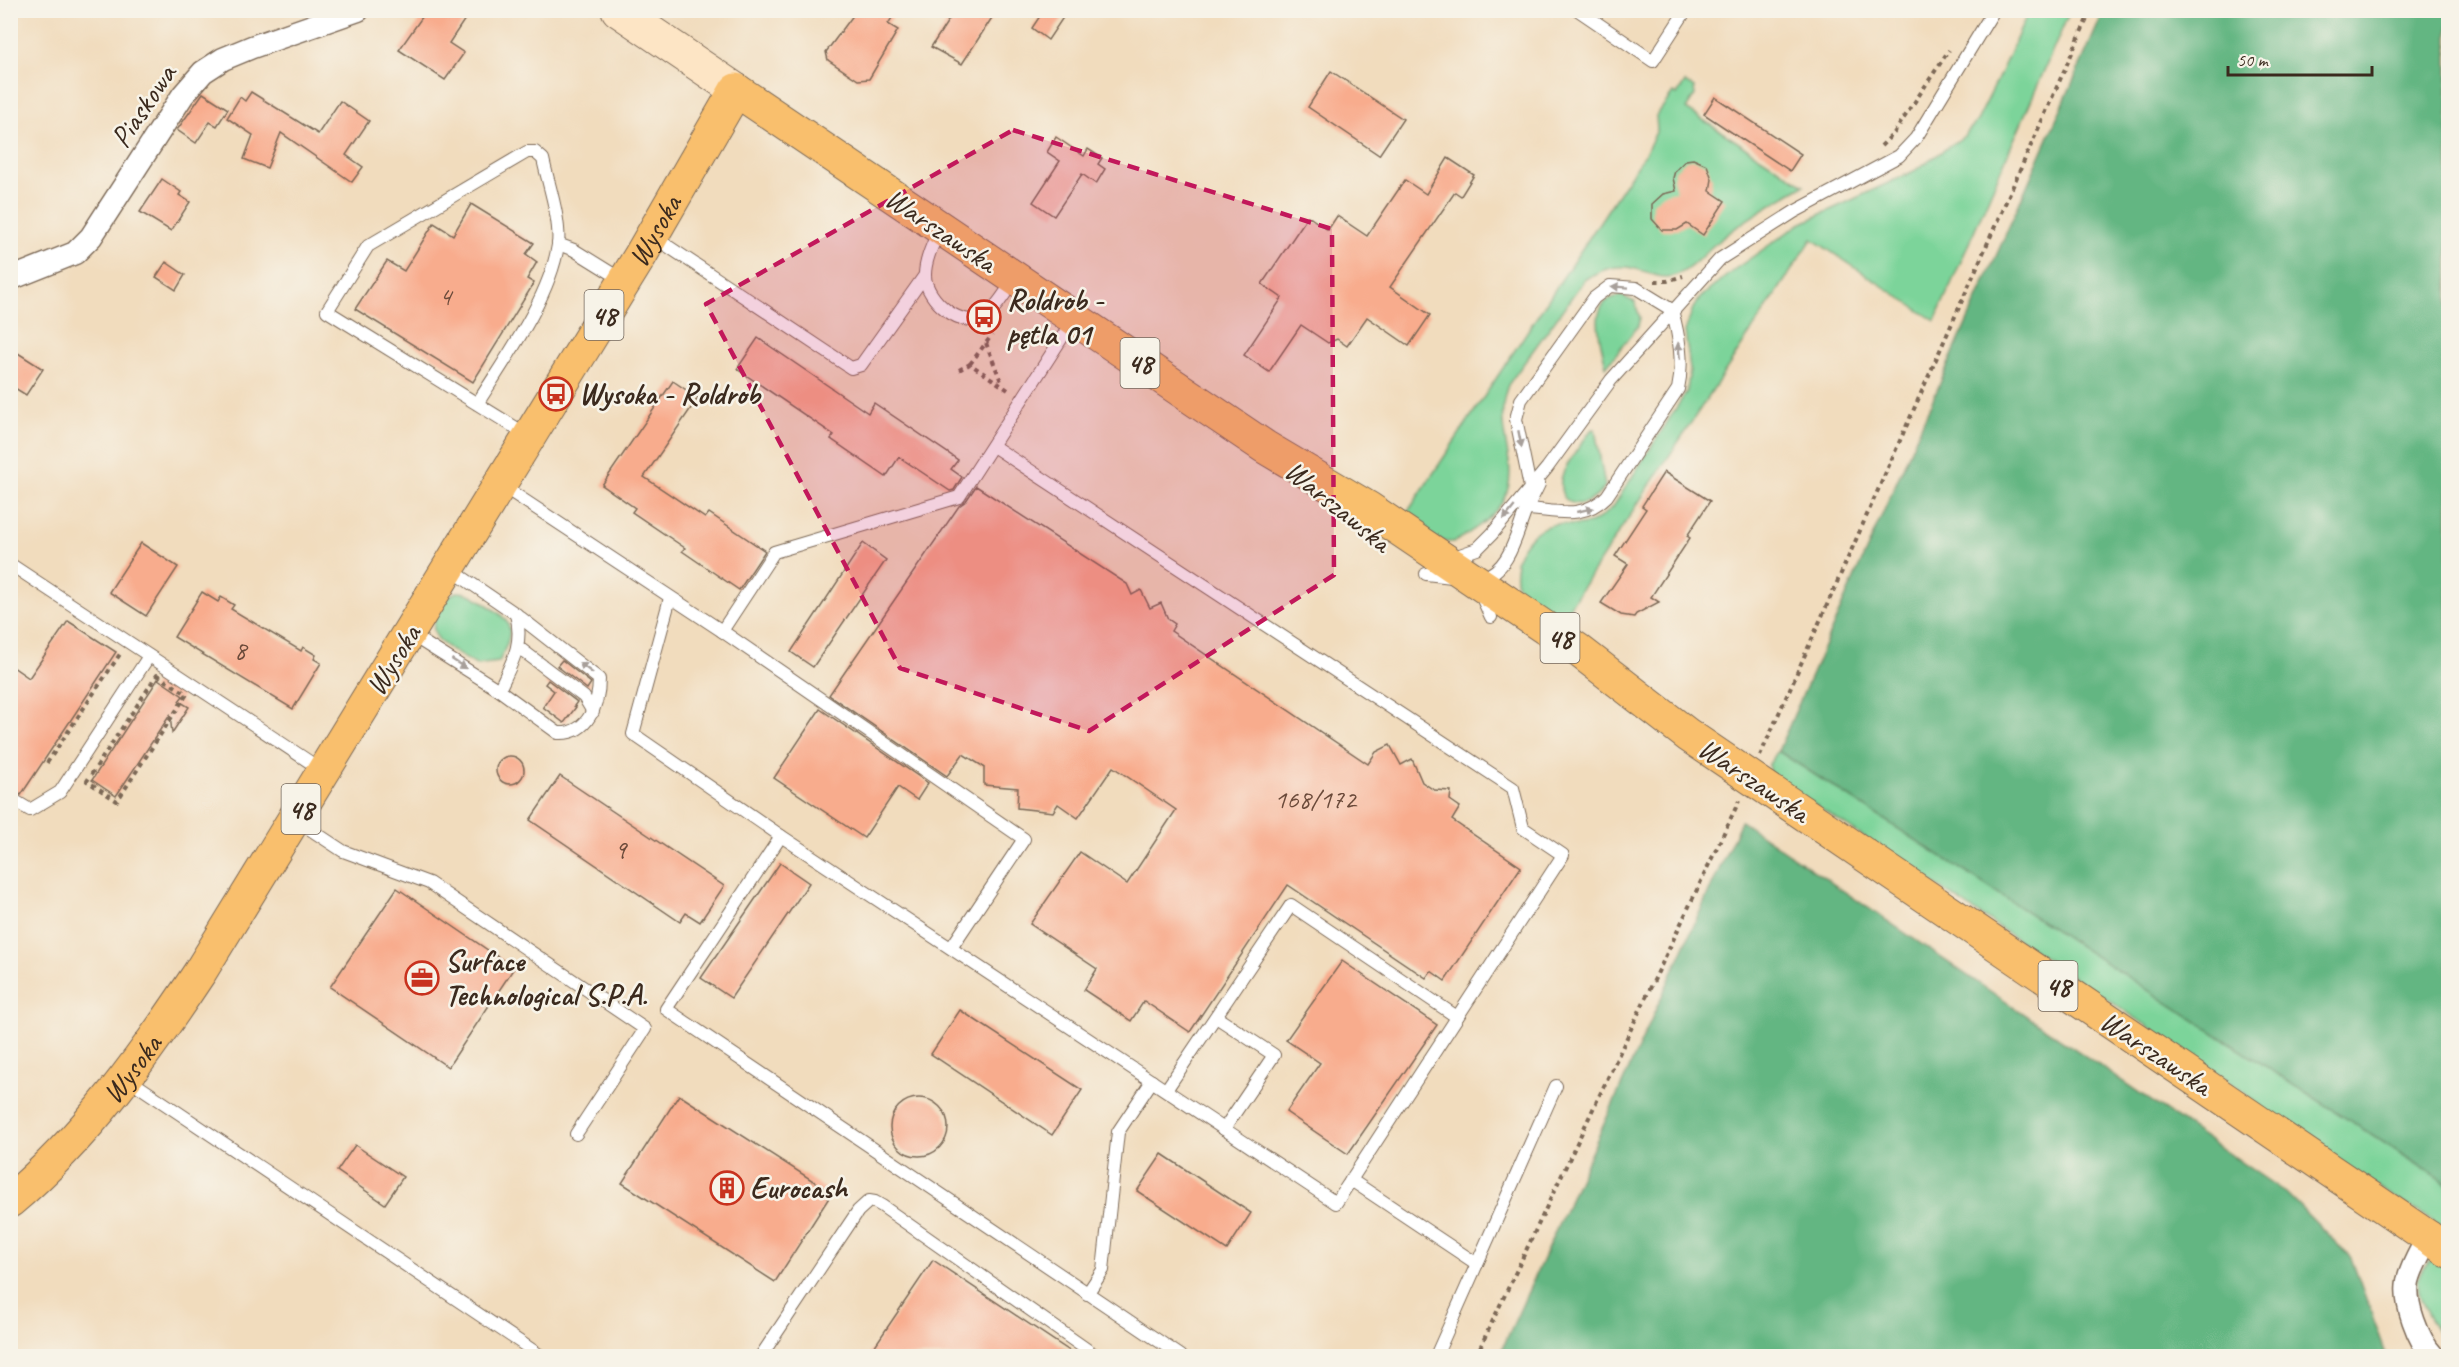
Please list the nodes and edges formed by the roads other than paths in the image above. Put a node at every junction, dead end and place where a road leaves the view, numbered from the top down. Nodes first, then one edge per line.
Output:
1 (358, 10) edge
2 (618, 10) edge
3 (1578, 10) edge
4 (1686, 10) edge
5 (1994, 11) edge
6 (736, 90) junction
7 (940, 229) junction
8 (652, 236) junction
9 (558, 244) junction
10 (925, 275) junction
11 (10, 279) edge
12 (1014, 280) junction
13 (625, 282) junction
14 (1672, 310) junction
15 (1074, 319) junction
16 (477, 404) junction
17 (530, 436) junction
18 (993, 446) junction
19 (1547, 468) junction
20 (500, 484) junction
21 (1530, 488) junction
22 (1527, 509) junction
23 (1426, 561) junction
24 (10, 564) edge
25 (1485, 565) junction
26 (449, 568) junction
27 (670, 598) junction
28 (1503, 612) junction
29 (516, 614) junction
30 (722, 631) junction
31 (409, 633) junction
32 (518, 647) junction
33 (149, 656) junction
34 (499, 690) junction
35 (593, 712) junction
36 (324, 771) junction
37 (10, 798) edge
38 (295, 820) junction
39 (781, 836) junction
40 (951, 948) junction
41 (1216, 1017) junction
42 (1457, 1017) junction
43 (127, 1078) junction
44 (1152, 1081) junction
45 (1556, 1086) dead end
46 (1166, 1090) junction
47 (1224, 1129) junction
48 (576, 1134) dead end
49 (1351, 1180) junction
50 (10, 1202) edge
51 (2438, 1244) edge
52 (1477, 1264) junction
53 (1087, 1294) junction
54 (541, 1356) edge
55 (761, 1356) edge
56 (1096, 1356) edge
57 (1181, 1356) edge
58 (1436, 1356) edge
59 (2433, 1356) edge

1 - 11 street, Piaskowa
2 - 6 main road, Warszawska
3 - 4 lane
5 - 14 lane
6 - 7 main road, Warszawska / 48
6 - 8 main road, Wysoka / 48
7 - 10 lane
7 - 12 main road, Warszawska / 48
8 - 10 lane
8 - 13 main road, Wysoka / 48
9 - 13 lane
9 - 16 lane
9 - 16 lane
10 - 12 lane
12 - 15 main road, Warszawska / 48
13 - 17 main road, Wysoka / 48
14 - 19 lane
14 -> 21 lane
22 -> 14 lane
15 - 18 lane
15 - 23 main road, Warszawska / 48
16 - 17 lane
17 - 20 main road, Wysoka / 48
18 - 30 lane
18 - 42 lane
19 - 21 lane
19 - 22 lane
20 - 26 main road, Wysoka / 48
20 - 27 lane
21 -> 25 lane
22 - 25 lane
23 - 25 main road, Warszawska / 48
23 - 28 main road, Warszawska / 48
24 - 33 lane
25 - 28 main road, Warszawska / 48
26 - 29 lane
26 - 31 main road, Wysoka / 48
27 - 30 lane
27 - 39 lane
28 - 51 main road, Warszawska / 48
29 - 32 lane
35 -> 29 lane
30 - 40 lane
31 -> 34 lane
31 - 36 main road, Wysoka / 48
32 - 34 lane
32 - 35 lane
33 - 36 lane
33 - 37 lane
34 - 35 lane
36 - 38 main road, Wysoka / 48
38 - 43 main road, Wysoka / 48
38 - 48 lane
39 - 40 lane
39 - 53 lane
40 - 44 lane
41 - 42 lane
41 - 46 lane
41 - 47 lane
42 - 49 lane
43 - 50 main road, Wysoka / 48
43 - 54 lane
44 - 46 lane
44 - 53 lane
45 - 52 lane
46 - 47 lane
47 - 49 lane
49 - 52 lane
51 - 59 street, Warszawska
52 - 58 lane
53 - 57 lane
55 - 56 lane

